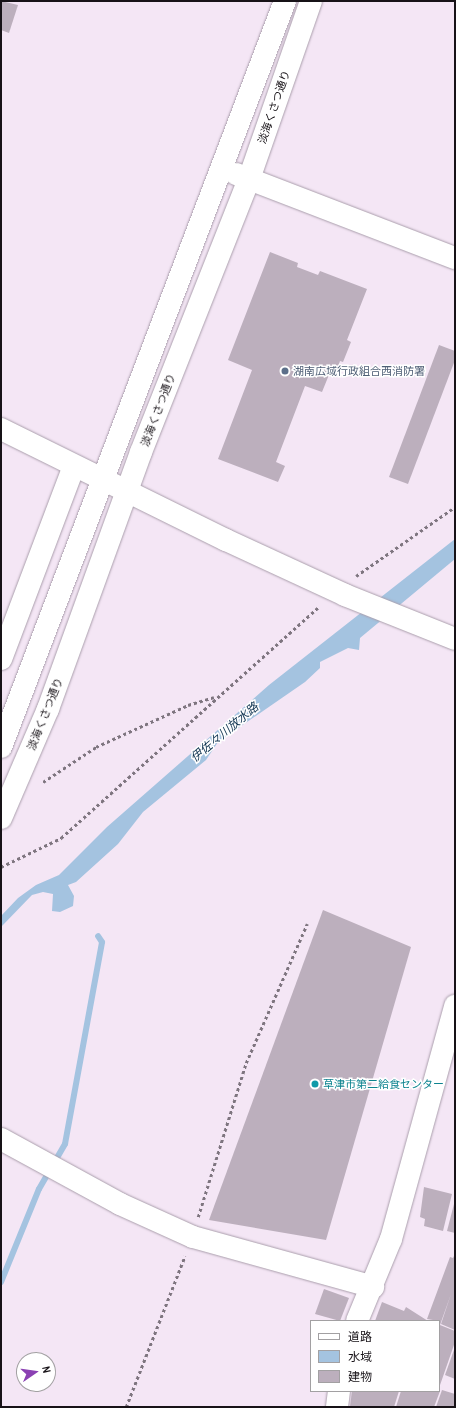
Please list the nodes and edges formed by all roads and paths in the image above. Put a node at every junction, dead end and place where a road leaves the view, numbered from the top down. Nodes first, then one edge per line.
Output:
1 (285, 1) edge
2 (311, 1) edge
3 (221, 169) junction
4 (249, 179) junction
5 (455, 258) edge
6 (1, 429) edge
7 (74, 466) junction
8 (101, 478) junction
9 (127, 490) junction
10 (455, 507) edge
11 (340, 592) junction
12 (455, 639) edge
13 (1, 659) edge
14 (217, 697) junction
15 (1, 747) edge
16 (43, 782) dead end
17 (1, 818) edge
18 (1, 867) edge
19 (307, 924) dead end
20 (455, 1006) edge
21 (1, 1139) edge
22 (192, 1236) junction
23 (373, 1287) junction
24 (356, 1320) edge
25 (339, 1392) edge
26 (126, 1407) edge
27 (337, 1407) edge

1 - 3 street
2 - 4 street, 淡海くさつ通り
3 - 4 street
3 - 8 street
4 - 5 street
4 - 9 street, 淡海くさつ通り
6 - 7 street
7 - 8 street
7 - 13 street
8 - 9 street
8 - 15 street
9 - 11 street
9 - 17 street, 淡海くさつ通り
10 - 11 path
11 - 12 street
11 - 14 path
14 - 16 path
14 - 18 path
19 - 22 path
20 - 23 street
21 - 22 street
22 - 23 street
22 - 26 path
23 - 24 street
25 - 27 street

